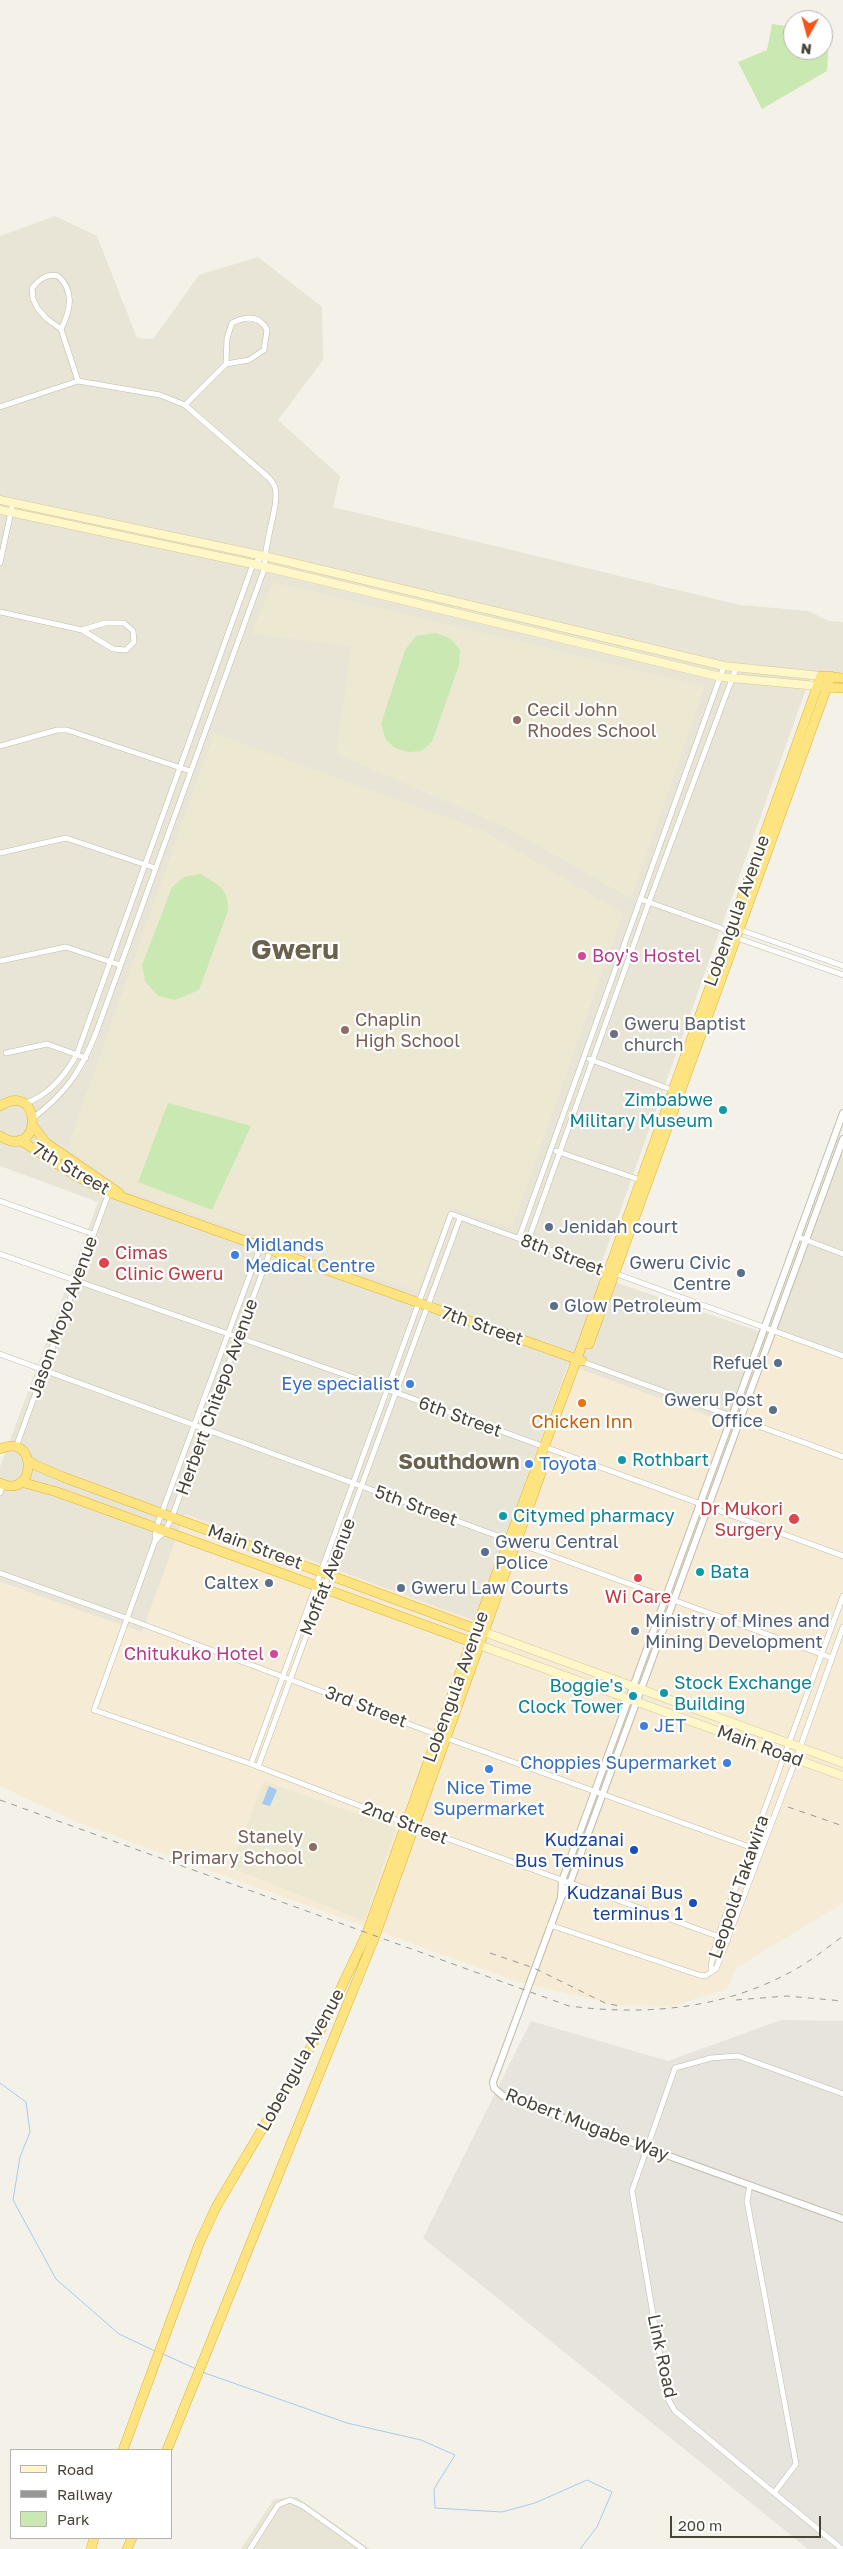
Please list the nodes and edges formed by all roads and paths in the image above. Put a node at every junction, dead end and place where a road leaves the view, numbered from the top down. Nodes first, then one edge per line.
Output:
1 (61, 329) junction
2 (226, 364) junction
3 (78, 380) junction
4 (185, 405) junction
5 (0, 407) edge
6 (0, 500) edge
7 (13, 502) junction
8 (0, 510) edge
9 (11, 512) junction
10 (264, 556) junction
11 (0, 563) edge
12 (253, 564) junction
13 (265, 567) junction
14 (0, 612) edge
15 (82, 630) junction
16 (724, 666) junction
17 (216, 668) junction
18 (736, 668) junction
19 (227, 673) junction
20 (826, 676) junction
21 (721, 677) junction
22 (732, 678) junction
23 (843, 678) edge
24 (823, 687) junction
25 (843, 688) edge
26 (699, 736) junction
27 (710, 739) junction
28 (0, 746) edge
29 (181, 768) junction
30 (190, 771) junction
31 (0, 853) edge
32 (146, 865) junction
33 (155, 868) junction
34 (640, 899) junction
35 (649, 902) junction
36 (732, 931) junction
37 (0, 961) edge
38 (110, 961) junction
39 (120, 965) junction
40 (843, 966) edge
41 (613, 974) junction
42 (843, 975) edge
43 (622, 977) junction
44 (6, 1053) dead end
45 (77, 1054) junction
46 (86, 1058) junction
47 (583, 1058) junction
48 (592, 1060) junction
49 (676, 1092) junction
50 (2, 1102) edge
51 (24, 1104) junction
52 (567, 1104) junction
53 (575, 1107) junction
54 (843, 1113) edge
55 (33, 1122) junction
56 (0, 1137) edge
57 (843, 1139) edge
58 (20, 1140) junction
59 (550, 1149) junction
60 (830, 1149) junction
61 (559, 1152) junction
62 (841, 1153) edge
63 (645, 1181) junction
64 (110, 1189) junction
65 (0, 1201) edge
66 (451, 1214) joint
67 (460, 1218) junction
68 (93, 1234) junction
69 (798, 1237) junction
70 (518, 1238) junction
71 (806, 1241) junction
72 (528, 1242) junction
73 (261, 1245) junction
74 (271, 1249) junction
75 (0, 1254) edge
76 (843, 1254) edge
77 (611, 1273) junction
78 (77, 1281) junction
79 (418, 1304) junction
80 (428, 1307) junction
81 (768, 1328) junction
82 (229, 1334) junction
83 (238, 1337) junction
84 (0, 1354) edge
85 (843, 1356) edge
86 (580, 1360) junction
87 (44, 1369) junction
88 (386, 1389) junction
89 (396, 1394) junction
90 (731, 1416) junction
91 (739, 1419) junction
92 (195, 1424) junction
93 (206, 1428) junction
94 (16, 1447) junction
95 (0, 1449) edge
96 (547, 1449) junction
97 (843, 1457) edge
98 (28, 1460) junction
99 (63, 1477) junction
100 (21, 1482) junction
101 (352, 1482) junction
102 (362, 1486) junction
103 (1, 1487) edge
104 (57, 1492) junction
105 (113, 1496) junction
106 (703, 1506) junction
107 (107, 1510) junction
108 (162, 1514) junction
109 (172, 1518) junction
110 (161, 1530) junction
111 (222, 1534) junction
112 (155, 1541) junction
113 (514, 1541) junction
114 (216, 1550) junction
115 (274, 1553) junction
116 (843, 1556) edge
117 (267, 1568) junction
118 (320, 1571) junction
119 (0, 1573) edge
120 (330, 1574) junction
121 (320, 1587) junction
122 (379, 1593) junction
123 (843, 1596) edge
124 (670, 1598) junction
125 (373, 1606) junction
126 (421, 1609) junction
127 (126, 1618) junction
128 (416, 1622) junction
129 (843, 1627) edge
130 (480, 1631) junction
131 (475, 1643) junction
132 (822, 1654) junction
133 (832, 1658) junction
134 (282, 1675) junction
135 (290, 1678) junction
136 (636, 1688) junction
137 (98, 1696) joint
138 (632, 1700) junction
139 (441, 1737) junction
140 (789, 1742) junction
141 (800, 1747) junction
142 (785, 1755) junction
143 (796, 1759) junction
144 (843, 1763) edge
145 (251, 1764) junction
146 (258, 1767) junction
147 (843, 1776) edge
148 (594, 1790) junction
149 (602, 1793) junction
150 (410, 1825) junction
151 (751, 1847) junction
152 (761, 1851) junction
153 (562, 1881) junction
154 (570, 1884) junction
155 (561, 1898) junction
156 (550, 1926) junction
157 (718, 1936) junction
158 (728, 1940) junction
159 (712, 1972) junction
160 (843, 2094) edge
161 (647, 2148) junction
162 (750, 2185) junction
163 (843, 2219) edge
164 (123, 2449) edge
165 (167, 2449) edge
166 (774, 2493) junction
167 (254, 2548) edge
168 (363, 2549) edge
169 (842, 2549) edge

1 - 1 street
1 - 3 street
2 - 2 street
2 - 4 street
3 - 4 street
3 - 5 street
4 - 10 street
6 - 7 main road
7 - 9 street
7 - 10 main road
8 - 9 main road
9 - 11 street
9 - 12 main road
10 - 12 street
10 - 13 street
10 - 16 main road
12 - 13 main road
12 - 17 street
13 - 19 street
13 - 21 main road
14 - 15 street
15 - 15 street
16 - 18 main road
16 - 21 street
17 - 19 street
17 - 29 street
18 - 20 main road
18 - 22 street
19 - 30 street
20 - 23 highway
20 - 24 highway, Lobengula Avenue
21 - 22 main road
21 - 26 street
22 - 24 main road
22 - 27 street
24 - 25 highway
24 - 36 highway, Lobengula Avenue
26 - 27 street
26 - 34 street
27 - 35 street
28 - 29 street
29 - 30 street
29 - 32 street
30 - 33 street
31 - 32 street
32 - 33 street
32 - 38 street
33 - 39 street
34 - 35 street
34 - 41 street
35 - 36 street
35 - 43 street
36 - 40 street
36 - 42 street
36 - 49 highway, Lobengula Avenue
37 - 38 street
38 - 39 street
38 - 45 street
39 - 46 street
41 - 43 street
41 - 47 street
43 - 48 street
44 - 45 street
45 - 46 street
45 - 51 street
46 - 55 street
47 - 48 street
47 - 52 street
48 - 49 street
48 - 53 street
49 - 63 highway, Lobengula Avenue
50 - 51 highway
51 - 55 highway, 7th Street
52 - 53 street
52 - 59 street
53 - 61 street
54 - 60 street, Robert Mugabe Way
55 - 58 highway
55 - 64 highway, 7th Street
56 - 58 highway
57 - 62 street, Robert Mugabe Way
58 - 64 highway, 7th Street
59 - 61 street
59 - 70 street
60 - 62 street
60 - 69 street, Robert Mugabe Way
61 - 63 street
61 - 72 street
62 - 71 street, Robert Mugabe Way
63 - 77 highway, Lobengula Avenue
64 - 68 street, Jason Moyo Avenue
64 - 73 highway, 7th Street
65 - 68 street
66 - 67 street, 8th Street
66 - 79 street, Moffat Avenue
67 - 70 street, 8th Street
67 - 80 street, Moffat Avenue
68 - 78 street, Jason Moyo Avenue
69 - 71 street
69 - 81 street, Robert Mugabe Way
70 - 72 street, 8th Street
71 - 76 street
71 - 81 street, Robert Mugabe Way
72 - 77 street, 8th Street
73 - 74 highway, 7th Street
73 - 82 street, Herbert Chitepo Avenue
74 - 79 highway, 7th Street
74 - 83 street, Herbert Chitepo Avenue
75 - 78 street, 6th Street
77 - 81 street, 8th Street
77 - 86 highway, Lobengula Avenue
78 - 82 street, 6th Street
78 - 87 street, Jason Moyo Avenue
79 - 80 highway, 7th Street
79 - 88 street, Moffat Avenue
80 - 86 highway, 7th Street
80 - 89 street, Moffat Avenue
81 - 85 street, 8th Street
81 - 90 street, Robert Mugabe Way
81 - 91 street, Robert Mugabe Way
82 - 83 street, 6th Street
82 - 92 street, Herbert Chitepo Avenue
83 - 88 street, 6th Street
83 - 93 street, Herbert Chitepo Avenue
84 - 87 street, 5th Street
86 - 90 street, 7th Street
86 - 96 highway, Lobengula Avenue
87 - 92 street, 5th Street
87 - 94 street, Jason Moyo Avenue
88 - 89 street, 6th Street
88 - 101 street, Moffat Avenue
89 - 96 street, 6th Street
89 - 102 street, Moffat Avenue
90 - 91 street, 7th Street
90 - 106 street, Robert Mugabe Way
91 - 97 street, 7th Street
91 - 106 street, Robert Mugabe Way
92 - 93 street, 5th Street
92 - 108 street, Herbert Chitepo Avenue
93 - 101 street, 5th Street
93 - 109 street, Herbert Chitepo Avenue
94 - 95 highway
94 - 98 highway, Main Street
96 - 106 street, 6th Street
96 - 113 highway, Lobengula Avenue
98 - 99 highway, Main Street
98 - 100 highway
99 - 104 highway
99 - 105 highway, Main Street
100 - 103 highway, Main Street
100 - 104 highway, Main Street
101 - 102 street, 5th Street
101 - 118 street, Moffat Avenue
102 - 113 street, 5th Street
102 - 120 street, Moffat Avenue
104 - 107 highway, Main Street
105 - 107 highway
105 - 108 highway, Main Street
106 - 116 street, 6th Street
106 - 124 street, Robert Mugabe Way
107 - 110 highway, Main Street
108 - 109 highway, Main Street
108 - 110 street, Herbert Chitepo Avenue
109 - 110 street, Herbert Chitepo Avenue
109 - 111 highway, Main Street
110 - 112 street, Herbert Chitepo Avenue
110 - 112 street, Herbert Chitepo Avenue
110 - 114 highway, Main Street
111 - 114 highway
111 - 115 highway, Main Street
112 - 127 street, Herbert Chitepo Avenue
113 - 124 street, 5th Street
113 - 130 highway, Lobengula Avenue
114 - 117 highway, Main Street
115 - 117 highway
115 - 118 highway, Main Street
117 - 121 highway, Main Street
118 - 120 highway, Main Street
118 - 121 street, Moffat Avenue
119 - 127 street, 3rd Street
120 - 121 street, Moffat Avenue
120 - 122 highway, Main Street
121 - 125 highway, Main Street
121 - 134 street, Moffat Avenue
121 - 135 street, Moffat Avenue
122 - 125 highway
122 - 126 highway, Main Street
123 - 132 street, Leopold Takawira
124 - 132 street, 5th Street
124 - 136 street, Robert Mugabe Way
125 - 128 highway, Main Street
126 - 128 highway
126 - 130 highway, Main Street
127 - 134 street, 3rd Street
127 - 137 street, Herbert Chitepo Avenue
128 - 131 highway, Main Street
129 - 133 street, Leopold Takawira
130 - 131 highway, Lobengula Avenue
130 - 136 main road, Main Road
131 - 138 main road, Main Road
131 - 139 highway, Lobengula Avenue
132 - 133 street, 5th Street
132 - 140 street, Leopold Takawira
133 - 141 street, Leopold Takawira
134 - 135 street, 3rd Street
134 - 145 street, Moffat Avenue
135 - 139 street, 3rd Street
135 - 146 street, Moffat Avenue
136 - 138 street, Robert Mugabe Way
136 - 140 main road, Main Road
137 - 145 street, 2nd Street
138 - 142 main road, Main Road
138 - 148 street, Robert Mugabe Way
138 - 149 street, Robert Mugabe Way
139 - 148 street, 3rd Street
139 - 150 highway, Lobengula Avenue
140 - 141 main road, Main Road
140 - 142 street, Leopold Takawira
141 - 143 street, Leopold Takawira
141 - 144 main road, Main Road
142 - 143 main road, Main Road
142 - 151 street, Leopold Takawira
143 - 147 main road, Main Road
143 - 152 street, Leopold Takawira
145 - 146 street, 2nd Street
146 - 150 street, 2nd Street
148 - 149 street, 3rd Street
148 - 153 street, Robert Mugabe Way
149 - 151 street, 3rd Street
149 - 154 street, Robert Mugabe Way
150 - 153 street, 2nd Street
150 - 164 highway, Lobengula Avenue
150 - 165 highway, Lobengula Avenue
151 - 152 street, 3rd Street
151 - 157 street, Leopold Takawira
152 - 158 street, Leopold Takawira
153 - 154 street, 2nd Street
153 - 155 street, Robert Mugabe Way
154 - 155 street, Robert Mugabe Way
154 - 157 street, 2nd Street
155 - 156 street, Robert Mugabe Way
156 - 159 street
156 - 161 street, Robert Mugabe Way
157 - 158 street, 2nd Street
157 - 159 street, Leopold Takawira
158 - 159 street, Leopold Takawira
160 - 161 street, Link Road
161 - 162 street, Robert Mugabe Way
161 - 166 street, Link Road
162 - 163 street, Robert Mugabe Way
162 - 166 street
166 - 169 street, Link Road
167 - 168 street

